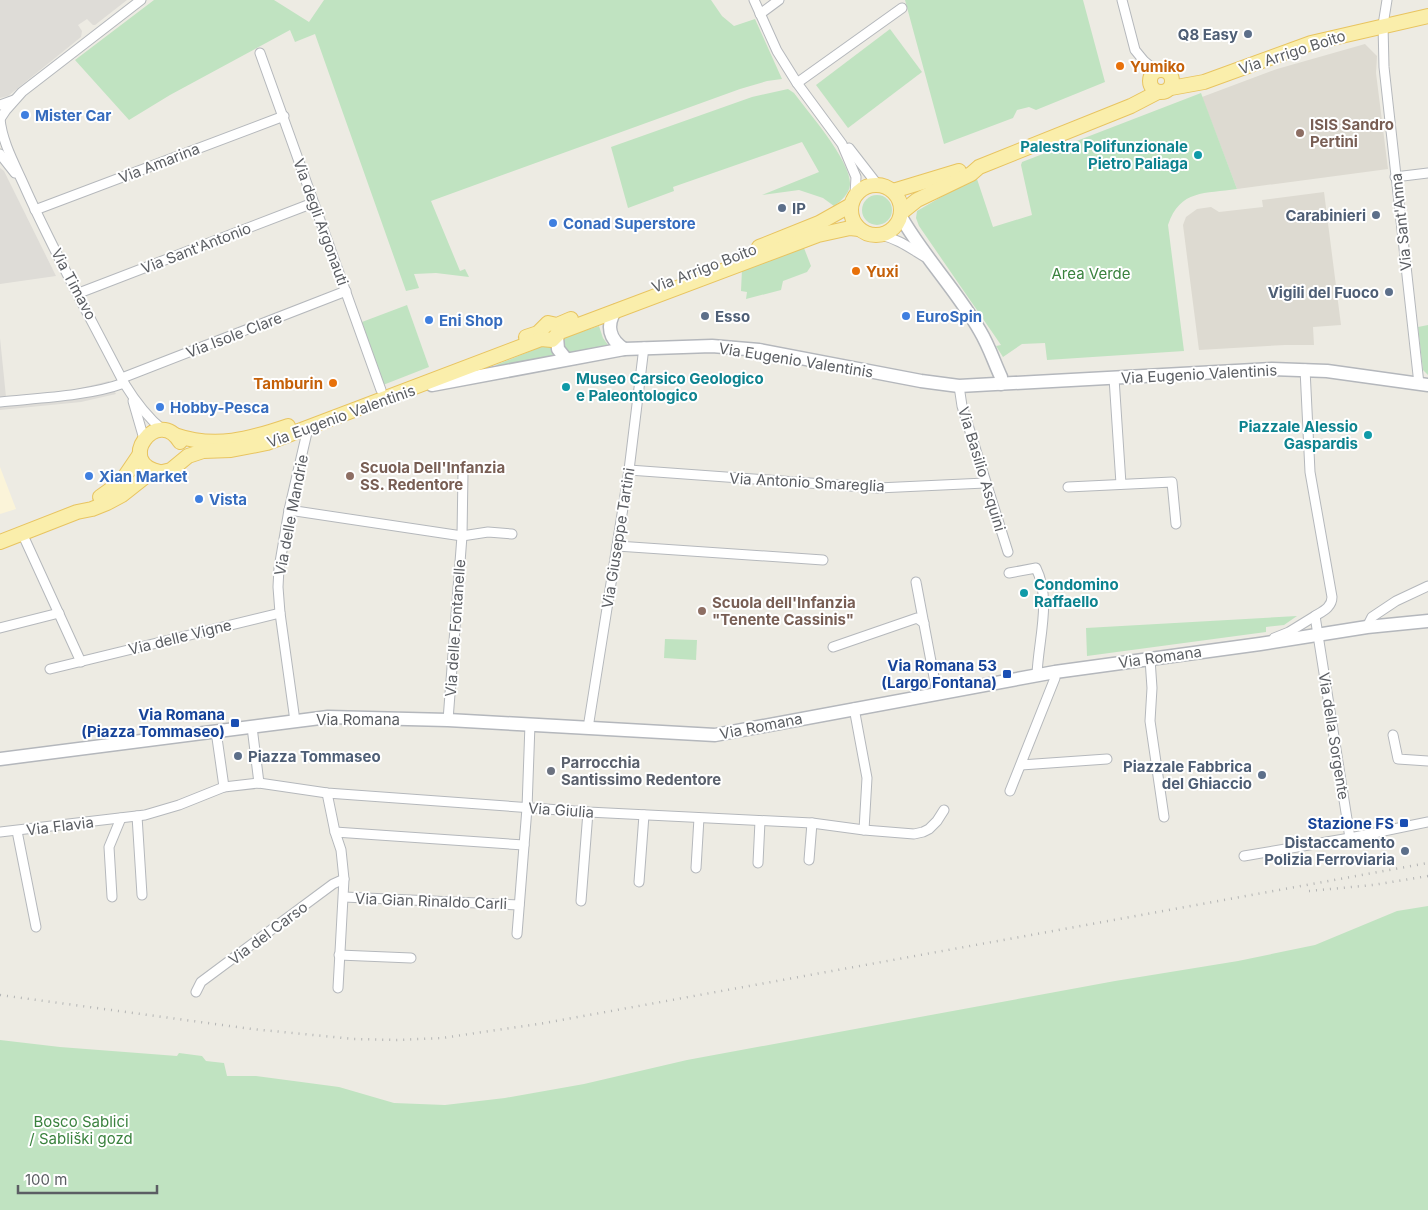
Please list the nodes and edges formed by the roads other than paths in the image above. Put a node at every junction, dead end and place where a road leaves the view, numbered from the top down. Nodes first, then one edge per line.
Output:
1 (141, 0) edge
2 (754, 0) edge
3 (779, 0) edge
4 (1122, 0) edge
5 (1387, 0) edge
6 (902, 8) dead end
7 (760, 14) junction
8 (1428, 16) edge
9 (1382, 25) junction
10 (260, 53) dead end
11 (797, 83) junction
12 (1158, 85) junction
13 (14, 100) junction
14 (0, 105) edge
15 (284, 116) junction
16 (0, 119) edge
17 (0, 129) edge
18 (842, 144) junction
19 (0, 154) edge
20 (979, 167) junction
21 (1428, 173) edge
22 (1396, 177) junction
23 (877, 184) junction
24 (24, 185) junction
25 (893, 190) junction
26 (853, 200) junction
27 (313, 203) junction
28 (35, 210) junction
29 (901, 214) junction
30 (859, 229) junction
31 (881, 235) junction
32 (930, 260) junction
33 (346, 291) junction
34 (79, 294) junction
35 (615, 311) junction
36 (551, 333) junction
37 (644, 347) junction
38 (624, 349) junction
39 (566, 359) junction
40 (1305, 369) junction
41 (1114, 378) junction
42 (123, 380) junction
43 (1001, 384) junction
44 (408, 385) junction
45 (1424, 385) edge
46 (960, 386) junction
47 (382, 390) junction
48 (132, 396) junction
49 (0, 402) edge
50 (308, 428) junction
51 (169, 433) junction
52 (144, 439) junction
53 (140, 454) junction
54 (179, 462) junction
55 (629, 470) junction
56 (160, 472) junction
57 (464, 472) dead end
58 (985, 483) junction
59 (1121, 484) junction
60 (1068, 487) dead end
61 (289, 510) junction
62 (77, 512) junction
63 (1176, 524) dead end
64 (22, 533) junction
65 (512, 534) dead end
66 (462, 536) junction
67 (0, 542) edge
68 (617, 546) junction
69 (1008, 552) dead end
70 (823, 560) dead end
71 (1008, 573) dead end
72 (916, 582) dead end
73 (1428, 586) edge
74 (59, 613) junction
75 (280, 613) junction
76 (1315, 616) junction
77 (1428, 621) edge
78 (924, 623) junction
79 (0, 628) edge
80 (1367, 628) junction
81 (1319, 635) junction
82 (1260, 644) junction
83 (834, 647) dead end
84 (1150, 659) junction
85 (81, 662) junction
86 (50, 669) dead end
87 (1054, 672) junction
88 (1037, 675) junction
89 (937, 693) junction
90 (854, 708) junction
91 (448, 720) junction
92 (295, 721) junction
93 (530, 724) junction
94 (252, 726) junction
95 (588, 728) junction
96 (216, 731) junction
97 (1393, 734) dead end
98 (0, 759) edge
99 (1107, 759) dead end
100 (1428, 761) edge
101 (1021, 766) junction
102 (259, 783) junction
103 (224, 787) junction
104 (1010, 791) dead end
105 (327, 794) junction
106 (527, 808) junction
107 (944, 810) dead end
108 (588, 812) junction
109 (644, 815) junction
110 (137, 816) junction
111 (1164, 817) dead end
112 (120, 818) junction
113 (699, 818) junction
114 (760, 821) junction
115 (1428, 822) edge
116 (812, 823) junction
117 (864, 830) junction
118 (17, 831) junction
119 (0, 832) edge
120 (335, 832) junction
121 (1350, 838) junction
122 (524, 845) junction
123 (1244, 856) dead end
124 (810, 860) dead end
125 (758, 863) dead end
126 (696, 868) dead end
127 (344, 879) junction
128 (639, 882) dead end
129 (142, 895) dead end
130 (112, 897) dead end
131 (344, 897) junction
132 (581, 901) dead end
133 (519, 905) junction
134 (36, 927) dead end
135 (517, 934) dead end
136 (339, 955) junction
137 (411, 958) dead end
138 (338, 988) dead end
139 (196, 992) dead end

1 - 13 street
2 - 7 street
3 - 7 street
4 - 12 street
5 - 9 street, Via Sant'Anna
6 - 11 street
7 - 11 street
8 - 9 main road, Via Arrigo Boito
9 - 12 main road, Via Arrigo Boito
9 - 22 street, Via Sant'Anna
10 - 15 street, Via degli Argonauti
11 - 18 street
12 - 20 main road, Via Arrigo Boito
13 - 14 street
13 - 16 street
15 - 27 street, Via degli Argonauti
15 - 28 street, Via Amarina
16 - 17 street, Via Timavo
17 - 24 street, Via Timavo
18 - 23 street
18 - 26 street
19 - 24 street, Via Timavo
20 - 25 main road, Via Arrigo Boito
20 - 29 main road, Via Arrigo Boito
21 - 22 street
22 - 45 street, Via Sant'Anna
23 - 25 main road
23 - 26 main road, Via Arrigo Boito
24 - 28 street, Via Timavo
25 - 29 main road
26 - 30 main road
26 - 36 main road, Via Arrigo Boito
27 - 33 street, Via degli Argonauti
27 - 34 street, Via Sant'Antonio
28 - 34 street, Via Timavo
29 - 31 main road, Via Arrigo Boito
29 - 32 street
30 - 31 main road, Via Arrigo Boito
30 - 35 main road, Via Arrigo Boito
31 - 32 street
32 - 43 street
33 - 42 street, Via Isole Clare
33 - 47 street, Via degli Argonauti
34 - 42 street, Via Timavo
35 - 36 main road, Via Arrigo Boito
35 - 38 street
36 - 39 street
36 - 44 main road, Via Arrigo Boito
37 - 38 street, Via Eugenio Valentinis
37 - 46 street, Via Eugenio Valentinis
37 - 55 street, Via Giuseppe Tartini
38 - 39 street, Via Eugenio Valentinis
39 - 44 street, Via Eugenio Valentinis
40 - 41 street, Via Eugenio Valentinis
40 - 45 street, Via Eugenio Valentinis
40 - 76 street
41 - 43 street, Via Eugenio Valentinis
41 - 59 street
42 - 48 street, Via Timavo
42 - 49 street
43 - 46 street, Via Eugenio Valentinis
44 - 47 main road, Via Eugenio Valentinis
44 - 50 main road, Via Eugenio Valentinis
46 - 58 street, Via Basilio Asquini
47 - 51 main road, Via Eugenio Valentinis
48 - 51 street, Via Timavo
48 - 52 street, Via Timavo
50 - 54 main road, Via Eugenio Valentinis
50 - 61 street, Via delle Mandrie
51 - 52 main road
51 - 54 main road
52 - 53 main road
53 - 56 main road
53 - 62 main road
54 - 56 main road
55 - 58 street, Via Antonio Smareglia
55 - 68 street, Via Giuseppe Tartini
56 - 62 main road
57 - 66 street, Via delle Fontanelle
58 - 69 street, Via Basilio Asquini
59 - 60 street
59 - 63 street
61 - 66 street
61 - 75 street, Via delle Mandrie
62 - 64 main road
64 - 67 main road
64 - 74 street
65 - 66 street
66 - 91 street, Via delle Fontanelle
68 - 70 street
68 - 95 street, Via Giuseppe Tartini
71 - 88 street
72 - 78 street
73 - 80 street
74 - 79 street
74 - 85 street
75 - 85 street, Via delle Vigne
75 - 92 street, Via delle Mandrie
76 - 81 street, Via della Sorgente
76 - 82 street
77 - 80 street, Via Romana
78 - 83 street
78 - 89 street
80 - 81 street, Via Romana
81 - 82 street, Via Romana
81 - 121 street, Via della Sorgente
82 - 84 street, Via Romana
84 - 87 street, Via Romana
84 - 111 street
85 - 86 street, Via delle Vigne
87 - 88 street, Via Romana
87 - 101 street
88 - 89 street, Via Romana
89 - 90 street, Via Romana
90 - 95 street, Via Romana
90 - 117 street
91 - 92 street, Via Romana
91 - 93 street, Via Romana
92 - 94 street, Via Romana
93 - 95 street, Via Romana
93 - 106 street
94 - 96 street, Via Romana
94 - 102 street
96 - 98 street, Via Romana
96 - 103 street
97 - 100 street
99 - 101 street
101 - 104 street
102 - 103 street
102 - 105 street, Via Giulia
103 - 110 street, Via Flavia
105 - 106 street, Via Giulia
105 - 120 street
106 - 108 street, Via Giulia
106 - 122 street
107 - 117 street, Via Giulia
108 - 109 street, Via Giulia
108 - 132 street
109 - 113 street, Via Giulia
109 - 128 street
110 - 112 street, Via Flavia
110 - 129 street
112 - 118 street, Via Flavia
112 - 130 street, Via Flavia
113 - 114 street, Via Giulia
113 - 126 street
114 - 116 street, Via Giulia
114 - 125 street
115 - 121 street
116 - 117 street, Via Giulia
116 - 124 street
118 - 119 street, Via Flavia
118 - 134 street
120 - 122 street
120 - 127 street
121 - 123 street
122 - 133 street
127 - 131 street
127 - 139 street, Via del Carso
131 - 133 street, Via Gian Rinaldo Carli
131 - 136 street
133 - 135 street
136 - 137 street
136 - 138 street

